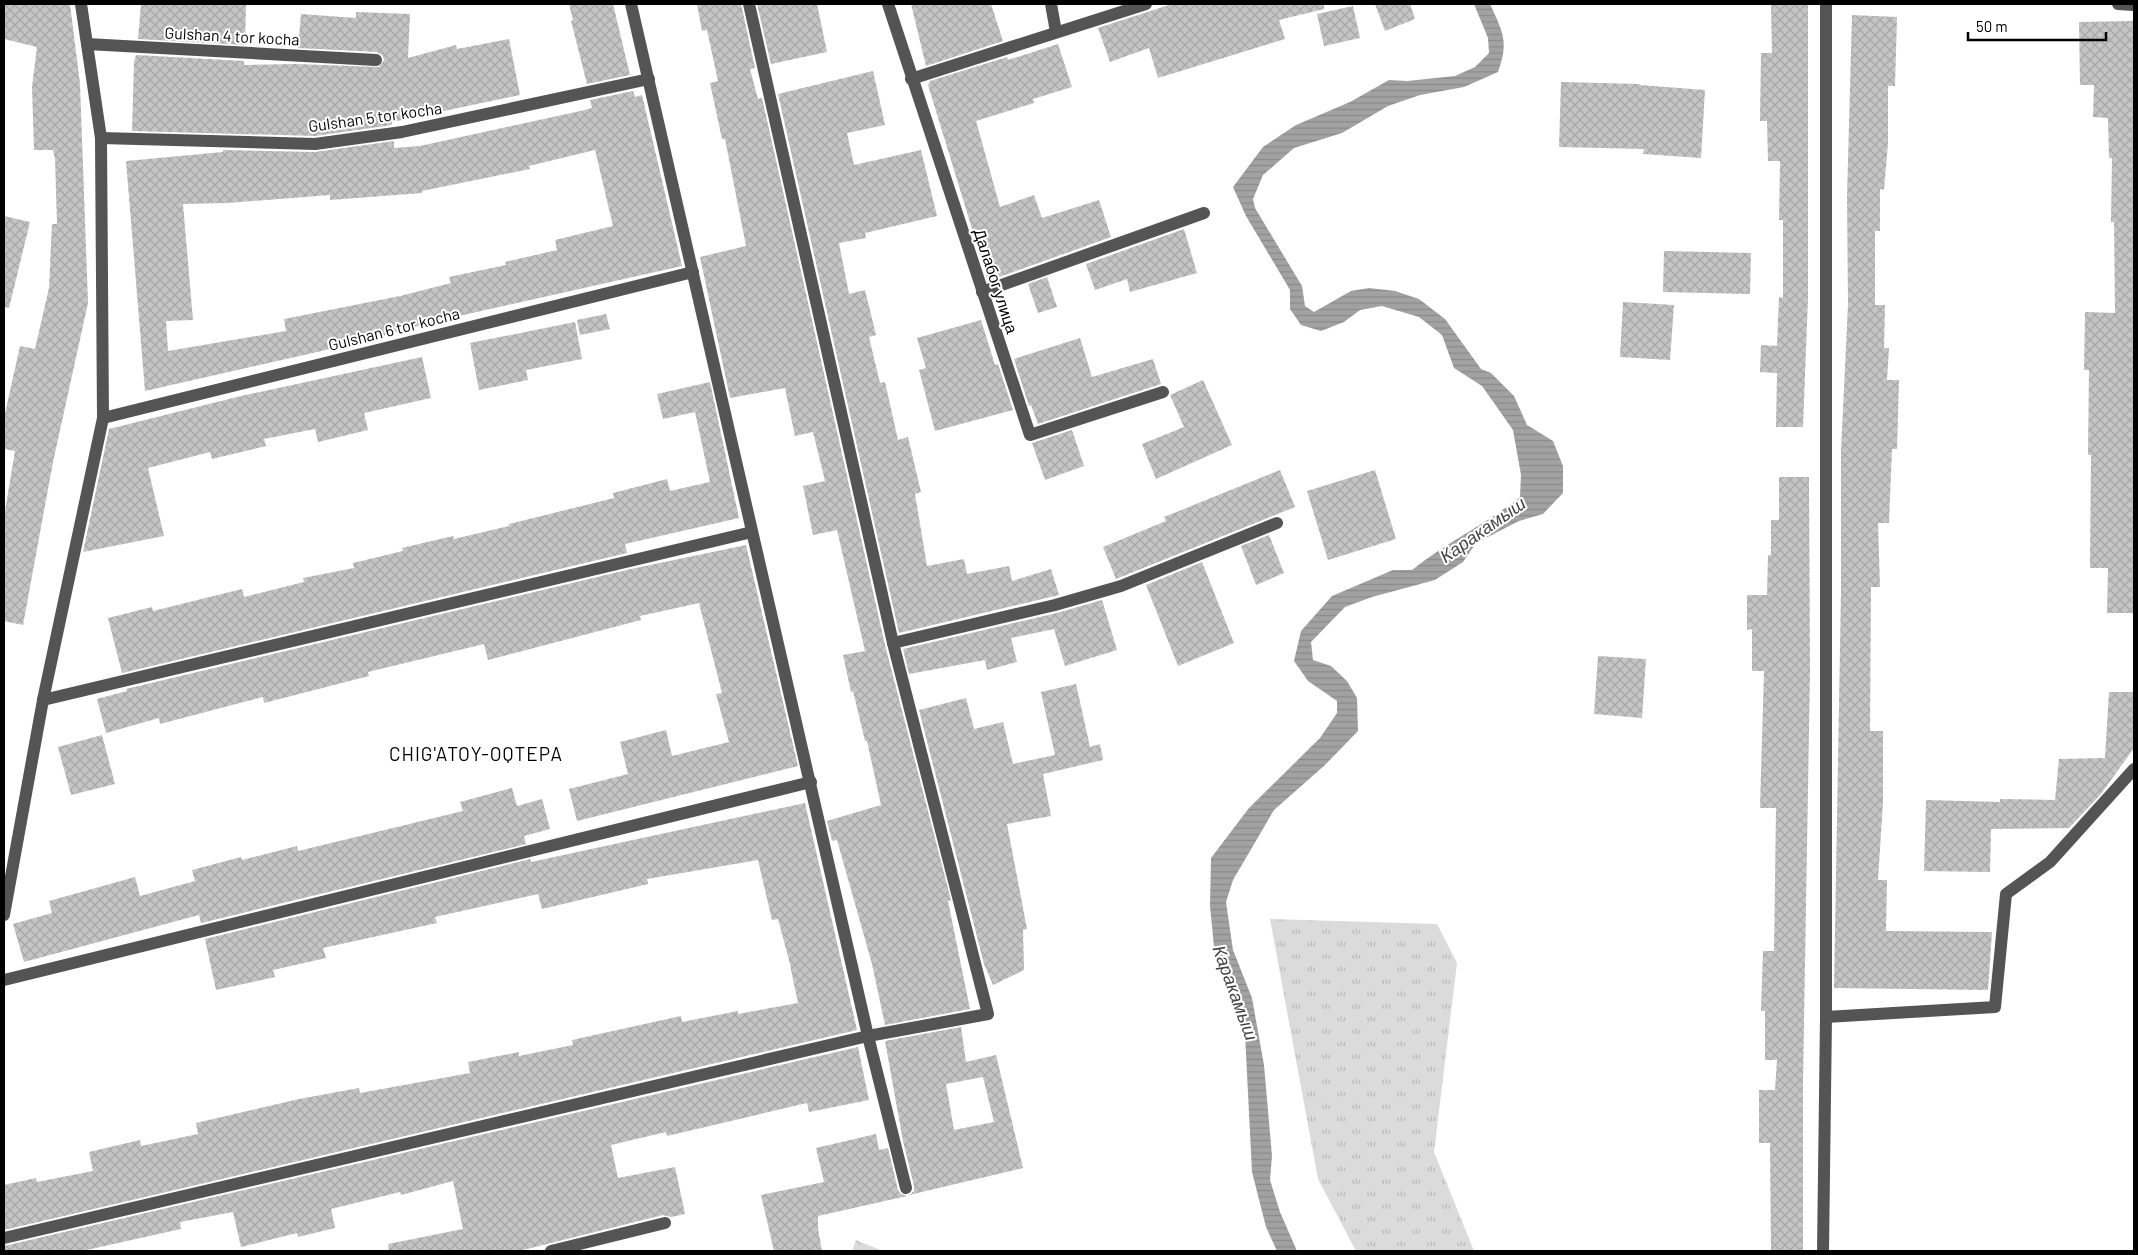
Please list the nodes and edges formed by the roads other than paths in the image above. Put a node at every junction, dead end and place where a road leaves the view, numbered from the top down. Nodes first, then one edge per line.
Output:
1 (81, 4) edge
2 (631, 4) edge
3 (749, 4) edge
4 (888, 4) edge
5 (1052, 4) edge
6 (1146, 4) edge
7 (1826, 4) edge
8 (2118, 4) edge
9 (2134, 5) edge
10 (1056, 32) junction
11 (87, 44) junction
12 (376, 60) dead end
13 (648, 79) junction
14 (911, 79) junction
15 (101, 138) junction
16 (1204, 212) dead end
17 (693, 272) junction
18 (982, 292) junction
19 (1163, 392) dead end
20 (104, 418) junction
21 (1277, 523) dead end
22 (752, 532) junction
23 (893, 643) junction
24 (43, 700) junction
25 (2134, 769) edge
26 (811, 782) junction
27 (7, 884) edge
28 (4, 915) edge
29 (4, 980) edge
30 (1826, 1018) junction
31 (868, 1036) junction
32 (906, 1188) dead end
33 (664, 1223) dead end
34 (4, 1238) edge
35 (551, 1251) edge
36 (1823, 1251) edge

1 - 11 street
2 - 13 street
3 - 23 street
4 - 14 street, Далабог улица
5 - 10 street
6 - 10 street
7 - 30 street
8 - 9 street
10 - 14 street
11 - 12 street, Gulshan 4 tor kocha
11 - 15 street
13 - 15 street, Gulshan 5 tor kocha
13 - 17 street
14 - 18 street, Далабог улица
15 - 20 street
16 - 18 street
17 - 20 street, Gulshan 6 tor kocha
17 - 22 street
18 - 19 street, Далабог улица
20 - 24 street
21 - 23 street
22 - 24 street
22 - 26 street
23 - 31 street
24 - 27 street
25 - 30 street
26 - 29 street
26 - 31 street
27 - 28 street
30 - 36 street
31 - 32 street
31 - 34 street
33 - 35 street

